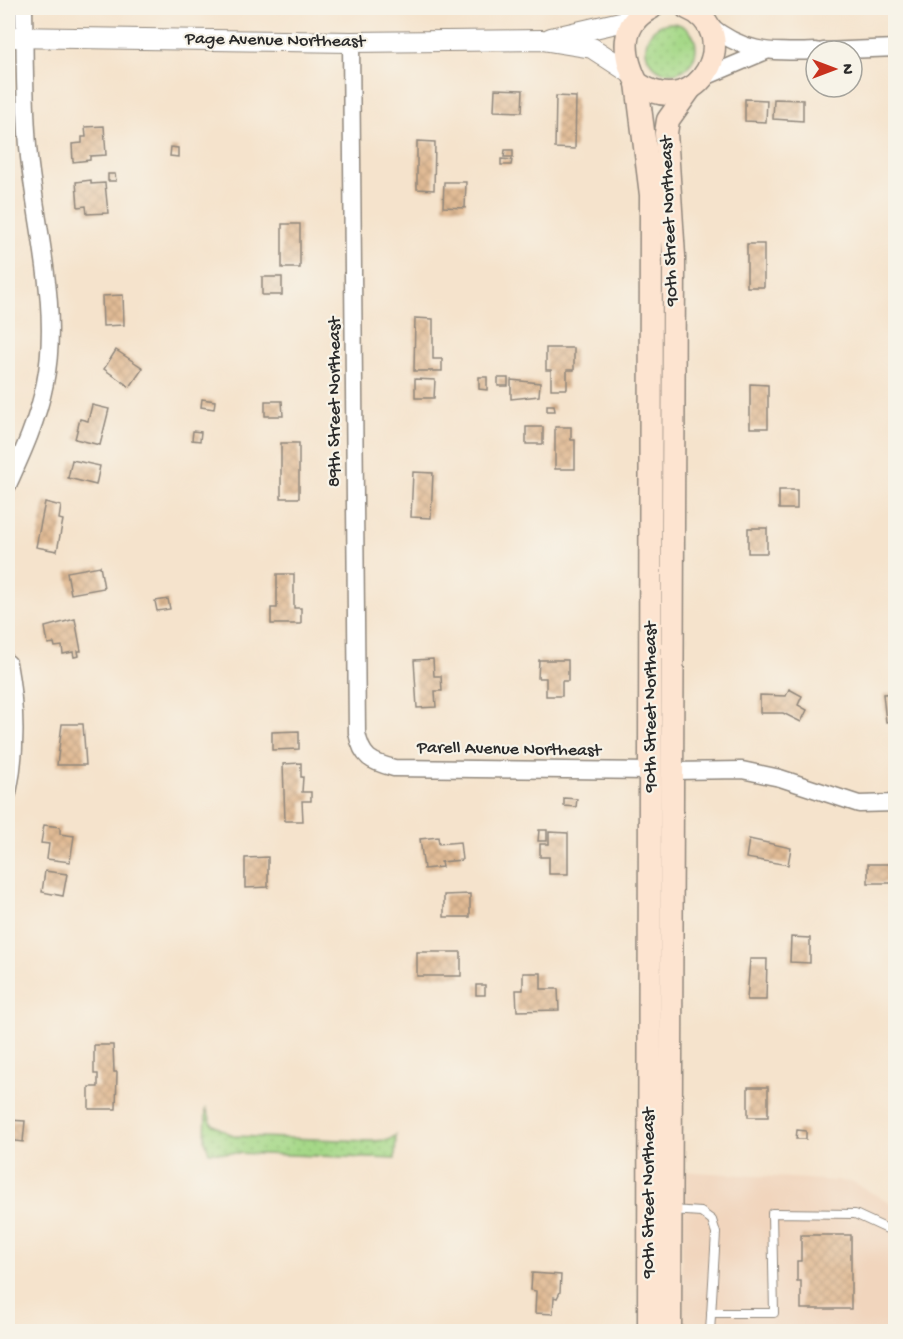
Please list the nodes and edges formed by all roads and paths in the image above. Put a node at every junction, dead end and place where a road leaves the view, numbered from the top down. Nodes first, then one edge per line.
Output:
1 (24, 8) edge
2 (645, 11) edge
3 (696, 12) edge
4 (16, 37) edge
5 (542, 40) junction
6 (351, 42) junction
7 (896, 48) edge
8 (864, 49) edge
9 (804, 51) edge
10 (764, 52) junction
11 (634, 78) junction
12 (698, 83) junction
13 (8, 485) edge
14 (8, 663) edge
15 (369, 758) joint
16 (651, 771) junction
17 (673, 771) junction
18 (8, 793) edge
19 (896, 803) edge
20 (671, 1210) junction
21 (896, 1233) edge
22 (711, 1313) junction
23 (649, 1332) edge
24 (670, 1332) edge
25 (710, 1332) edge

1 - 4 street
2 - 5 street, Page Avenue Northeast
2 - 11 main road, 90th Street Northeast
3 - 10 street
3 - 12 main road, 90th Street Northeast
4 - 6 street, Page Avenue Northeast
4 - 13 street
5 - 6 street, Page Avenue Northeast
5 - 11 street, Page Avenue Northeast
6 - 15 street, 89th Street Northeast
7 - 8 street
9 - 10 street
10 - 12 street
11 - 12 main road
11 - 16 main road, 90th Street Northeast
12 - 17 main road, 90th Street Northeast
14 - 18 street
15 - 16 street, Parell Avenue Northeast
16 - 23 main road, 90th Street Northeast
17 - 19 street
17 - 20 main road, 90th Street Northeast
20 - 22 lane
20 - 24 main road, 90th Street Northeast
21 - 22 lane
22 - 25 lane

